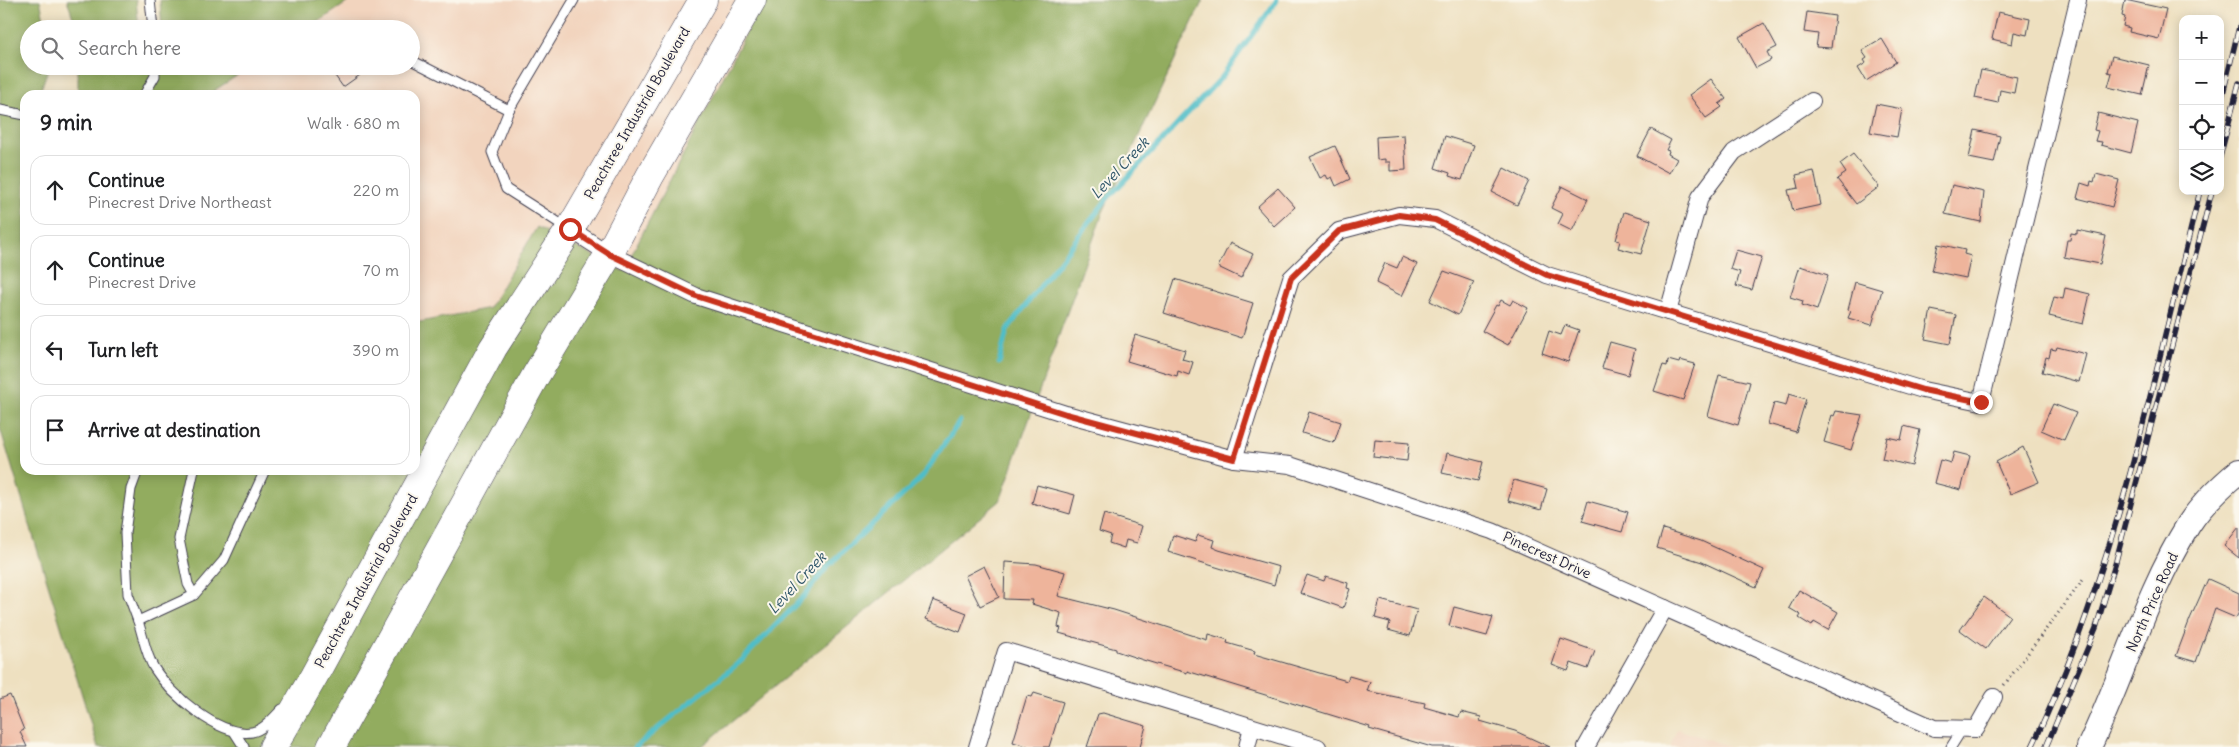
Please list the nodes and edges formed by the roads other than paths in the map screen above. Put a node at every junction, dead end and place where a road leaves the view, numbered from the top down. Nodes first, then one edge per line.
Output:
1 (150, 0) edge
2 (574, 0) edge
3 (702, 0) edge
4 (752, 0) edge
5 (2078, 0) edge
6 (152, 20) edge
7 (420, 65) edge
8 (155, 75) edge
9 (147, 90) edge
10 (1812, 101) dead end
11 (0, 110) edge
12 (509, 110) junction
13 (20, 114) edge
14 (570, 229) junction
15 (609, 254) junction
16 (1668, 312) junction
17 (1234, 459) junction
18 (2239, 471) edge
19 (136, 475) edge
20 (193, 475) edge
21 (263, 475) edge
22 (194, 596) junction
23 (1665, 608) junction
24 (138, 621) junction
25 (306, 689) junction
26 (1994, 698) road end
27 (1252, 728) junction
28 (1963, 728) junction
29 (235, 733) junction
30 (244, 747) edge
31 (272, 747) edge
32 (331, 747) edge
33 (977, 747) edge
34 (1247, 747) edge
35 (1318, 747) edge
36 (1586, 747) edge
37 (1951, 747) edge
38 (2088, 747) edge

1 - 6 lane
2 - 12 lane
3 - 14 highway, Peachtree Industrial Boulevard
4 - 15 highway
5 - 16 street
7 - 12 lane
8 - 9 lane
10 - 16 street
11 - 13 lane
12 - 14 lane
14 - 15 street, Pinecrest Drive
14 - 25 highway, Peachtree Industrial Boulevard
15 - 17 street, Pinecrest Drive
15 - 32 highway
16 - 17 street
17 - 23 street, Pinecrest Drive
18 - 38 street, North Price Road
19 - 24 lane
20 - 22 lane
21 - 22 lane
22 - 24 lane
23 - 28 street, Pinecrest Drive
23 - 36 street
24 - 29 lane
25 - 29 lane
25 - 31 highway, Peachtree Industrial Boulevard
26 - 28 street, Pinecrest Drive
27 - 33 street
27 - 34 street
27 - 35 street
28 - 37 lane
29 - 30 lane

